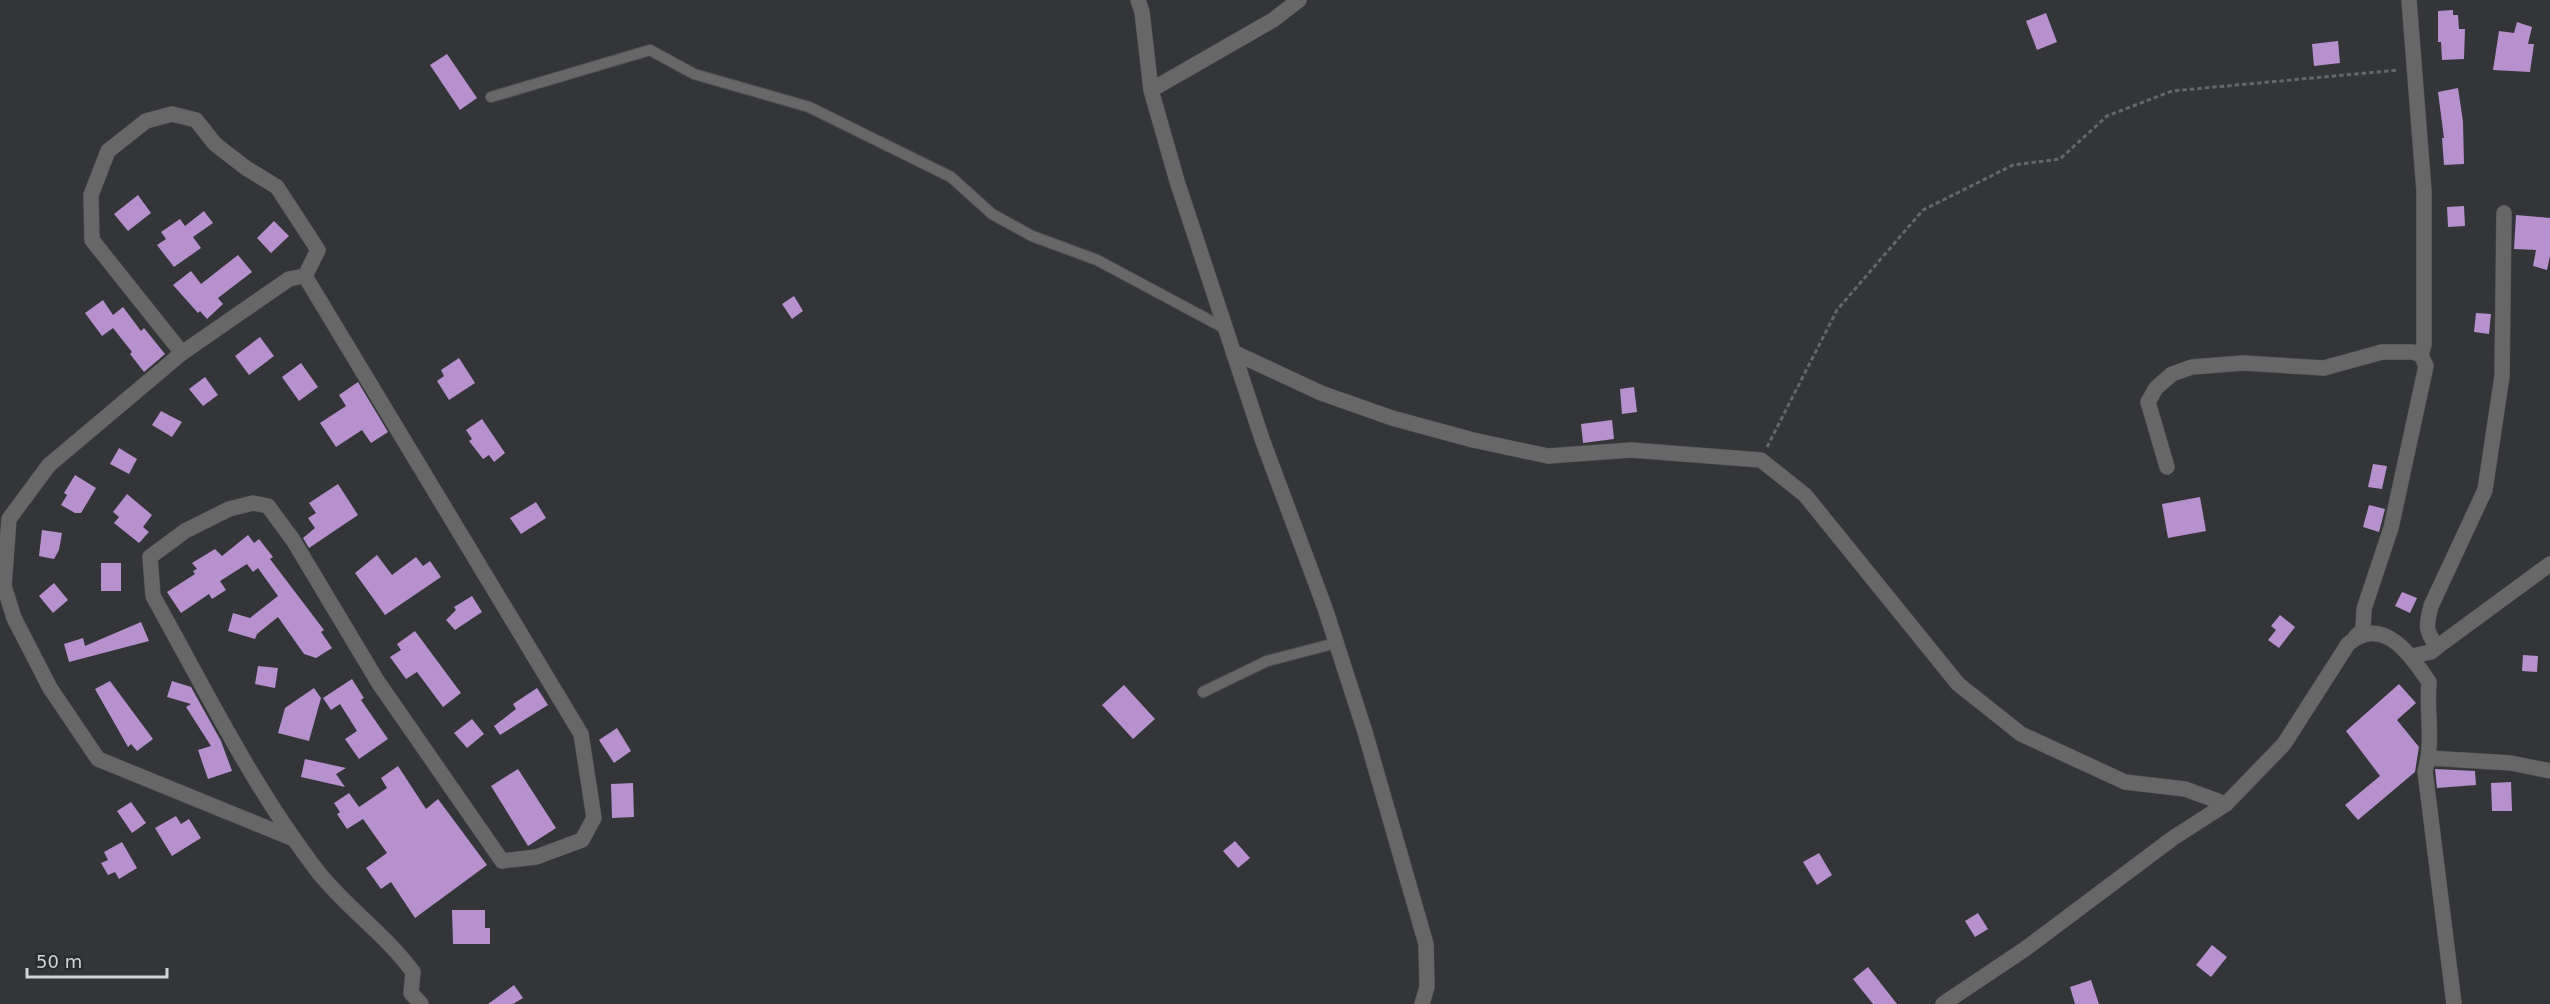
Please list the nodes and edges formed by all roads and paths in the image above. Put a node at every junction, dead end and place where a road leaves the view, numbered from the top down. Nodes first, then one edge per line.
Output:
1 (1138, 0) edge
2 (1299, 0) edge
3 (2409, 0) edge
4 (2416, 69) junction
5 (1151, 90) junction
6 (491, 98) dead end
7 (2504, 213) dead end
8 (305, 276) junction
9 (1226, 328) junction
10 (1233, 352) junction
11 (182, 353) junction
12 (2421, 356) junction
13 (1761, 459) junction
14 (2167, 467) dead end
15 (2550, 564) edge
16 (2356, 636) junction
17 (1336, 643) junction
18 (2437, 647) junction
19 (2412, 656) junction
20 (1203, 692) dead end
21 (2429, 758) junction
22 (2550, 771) edge
23 (2226, 804) junction
24 (296, 839) junction
25 (421, 1004) edge
26 (1422, 1004) edge
27 (1943, 1004) edge
28 (2454, 1004) edge

1 - 5 street
2 - 5 street
3 - 4 street
4 - 12 street
4 - 13 path
5 - 9 street
6 - 9 lane
7 - 18 street
8 - 11 street
8 - 11 street
8 - 24 street
9 - 10 street
10 - 13 street
10 - 17 street
11 - 24 street
12 - 14 street
12 - 16 street
13 - 23 street
15 - 18 street
16 - 19 street
16 - 23 street
17 - 20 lane
17 - 26 street
18 - 19 street
19 - 21 street
21 - 22 street
21 - 28 street
23 - 27 street
24 - 25 street

